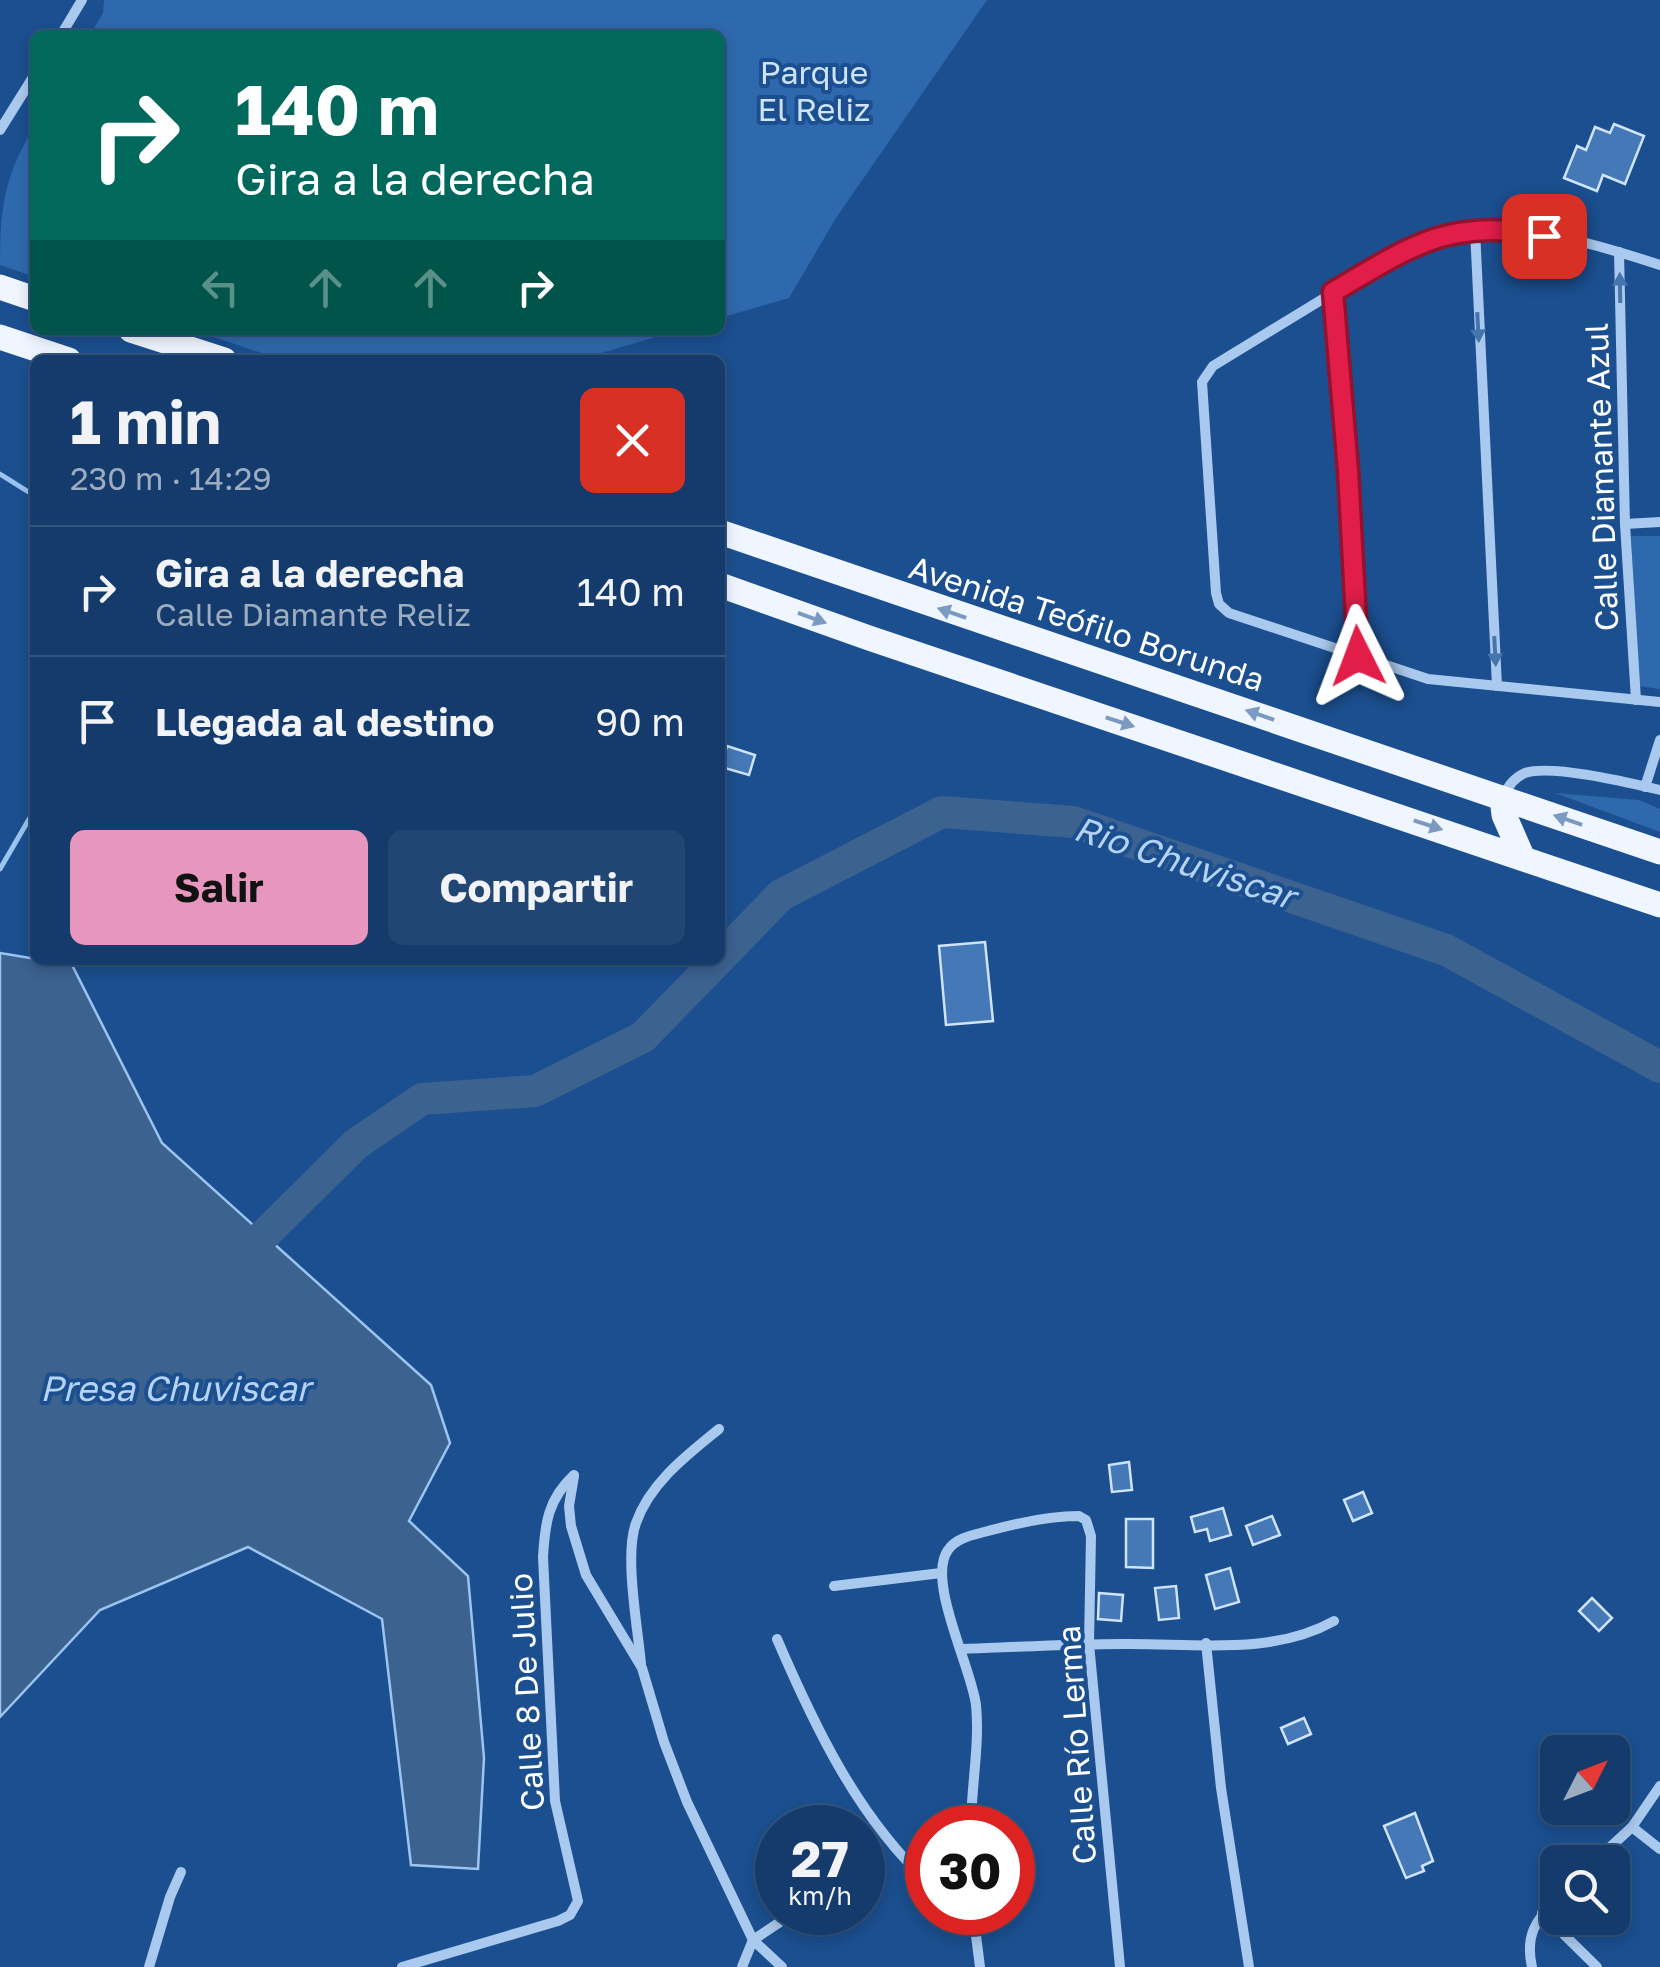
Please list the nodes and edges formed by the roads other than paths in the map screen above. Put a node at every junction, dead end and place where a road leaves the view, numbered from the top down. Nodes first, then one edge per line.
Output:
1 (82, 0) edge
2 (63, 30) edge
3 (30, 82) edge
4 (0, 130) edge
5 (1475, 230) junction
6 (1619, 252) junction
7 (1660, 266) edge
8 (0, 288) edge
9 (1333, 292) junction
10 (30, 297) edge
11 (146, 335) edge
12 (0, 337) edge
13 (54, 355) edge
14 (208, 355) edge
15 (1660, 522) edge
16 (1625, 524) junction
17 (725, 534) edge
18 (725, 587) edge
19 (1358, 656) junction
20 (1497, 686) junction
21 (1636, 700) junction
22 (1660, 702) edge
23 (1660, 740) edge
24 (1644, 787) junction
25 (1660, 790) edge
26 (1502, 798) junction
27 (1660, 852) edge
28 (1522, 856) junction
29 (1660, 904) edge
30 (718, 1429) dead end
31 (941, 1573) junction
32 (834, 1586) dead end
33 (1334, 1620) dead end
34 (777, 1639) dead end
35 (1089, 1644) junction
36 (1206, 1644) junction
37 (962, 1649) junction
38 (642, 1668) junction
39 (1660, 1786) edge
40 (972, 1805) edge
41 (1632, 1827) junction
42 (1612, 1845) edge
43 (1660, 1849) edge
44 (905, 1857) edge
45 (181, 1872) dead end
46 (1540, 1916) edge
47 (760, 1935) edge
48 (977, 1935) edge
49 (1564, 1935) edge
50 (753, 1940) junction
51 (149, 1967) edge
52 (402, 1967) edge
53 (742, 1967) edge
54 (782, 1967) edge
55 (980, 1967) edge
56 (1120, 1967) edge
57 (1249, 1967) edge
58 (1532, 1967) edge
59 (1597, 1967) edge

1 - 2 street
3 - 4 street
5 - 6 street
5 - 9 street
5 -> 20 street
6 - 7 street
16 -> 6 street, Calle Diamante Azul
8 - 10 main road
9 - 19 street
9 - 19 street
11 - 14 main road
12 - 13 main road
15 - 16 street
16 - 21 street, Calle Diamante Azul
26 -> 17 main road, Avenida Teófilo Borunda
18 -> 28 main road
19 - 20 street
20 - 21 street
21 - 22 street
23 - 24 street
24 - 25 street
24 - 26 street
27 -> 26 main road, Avenida Teófilo Borunda
26 - 28 main road
28 - 29 main road
30 - 38 street
31 - 32 street
31 - 35 street, Calle Río Lerma
31 - 37 street
33 - 36 street
34 - 44 street
35 - 36 street
35 - 37 street
35 - 56 street, Calle Río Lerma
36 - 57 street
37 - 40 street
38 - 50 street
38 - 52 street, Calle 8 De Julio
39 - 41 street
41 - 42 street
41 - 43 street
45 - 51 street
46 - 58 street
47 - 50 street
48 - 55 street
49 - 59 street
50 - 53 street
50 - 54 street

